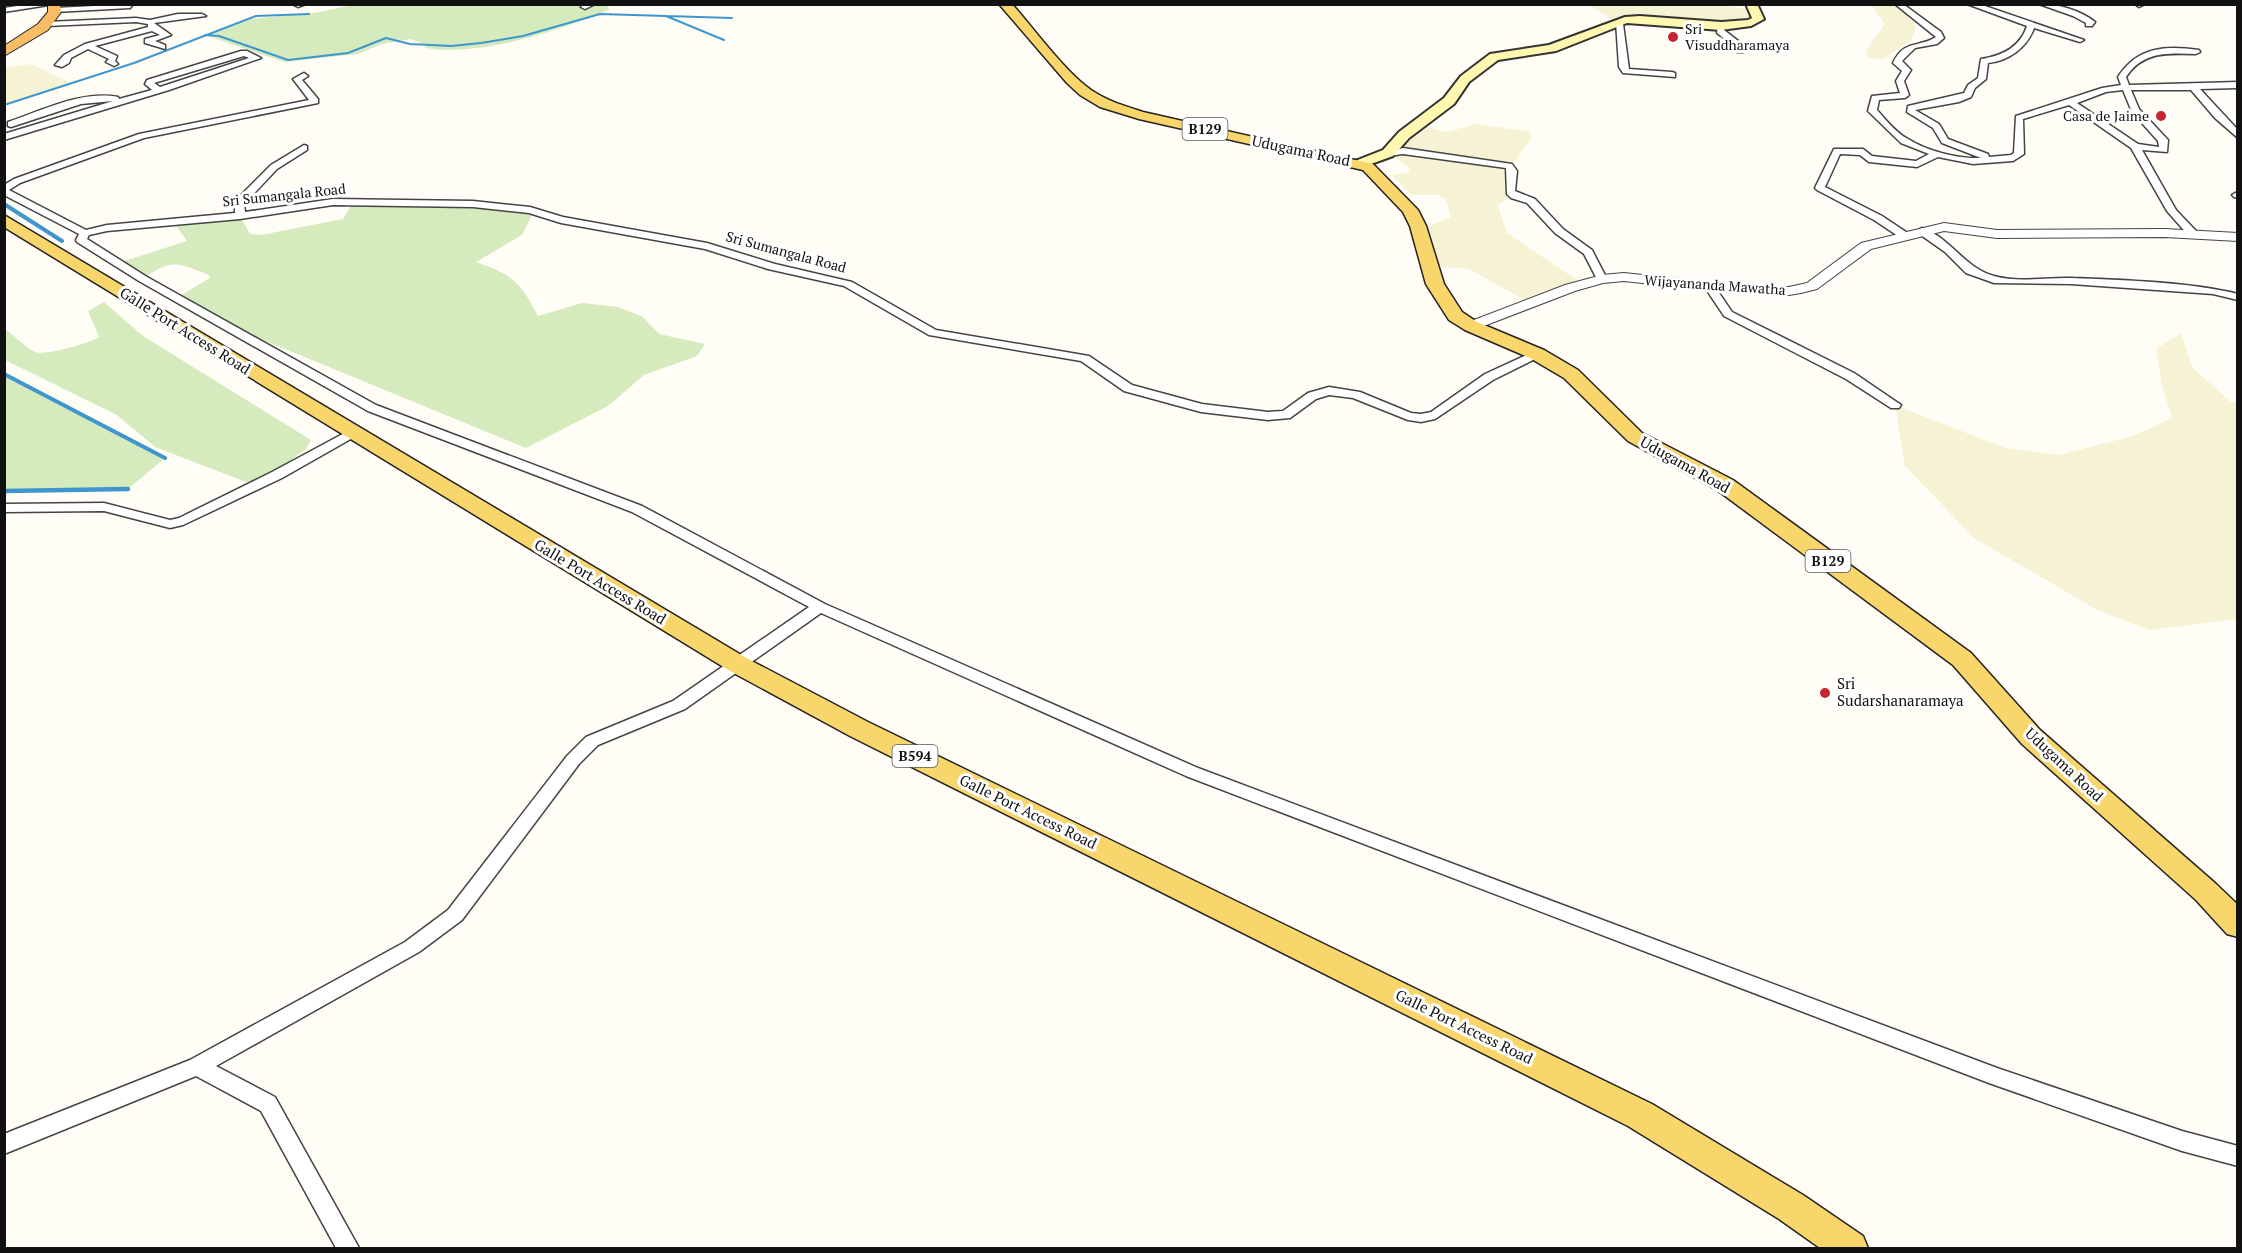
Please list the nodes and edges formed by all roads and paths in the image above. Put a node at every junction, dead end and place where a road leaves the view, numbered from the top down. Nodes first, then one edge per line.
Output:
1 (1005, 4) edge
2 (1751, 4) edge
3 (1898, 4) edge
4 (1970, 4) edge
5 (2042, 4) edge
6 (54, 6) edge
7 (130, 6) dead end
8 (4, 10) edge
9 (202, 16) dead end
10 (47, 24) junction
11 (1619, 24) junction
12 (2089, 24) dead end
13 (151, 25) junction
14 (2031, 25) junction
15 (1721, 26) junction
16 (2080, 40) dead end
17 (88, 46) junction
18 (162, 47) dead end
19 (1740, 50) dead end
20 (4, 52) edge
21 (2196, 52) dead end
22 (114, 64) dead end
23 (59, 65) dead end
24 (1672, 75) dead end
25 (304, 76) dead end
26 (2238, 85) edge
27 (2193, 86) junction
28 (2126, 87) junction
29 (158, 90) junction
30 (121, 101) junction
31 (2070, 102) junction
32 (11, 124) dead end
33 (2238, 135) edge
34 (4, 137) edge
35 (2134, 146) junction
36 (304, 148) dead end
37 (1388, 153) junction
38 (1937, 154) junction
39 (2000, 160) junction
40 (1360, 164) junction
41 (4, 190) edge
42 (240, 216) junction
43 (4, 220) edge
44 (1922, 231) junction
45 (85, 233) junction
46 (2193, 234) junction
47 (1905, 236) junction
48 (2238, 237) edge
49 (1602, 279) junction
50 (1709, 286) junction
51 (2238, 297) edge
52 (1471, 326) junction
53 (1537, 354) junction
54 (1895, 405) dead end
55 (352, 434) junction
56 (4, 508) edge
57 (820, 607) junction
58 (740, 665) junction
59 (2238, 925) edge
60 (197, 1066) junction
61 (4, 1144) edge
62 (2238, 1156) edge
63 (348, 1248) edge
64 (1850, 1248) edge

1 - 40 main road, Udugama Road / B129
2 - 15 main road
3 - 38 street
4 - 14 street
5 - 12 street
6 - 7 street
6 - 8 street
6 - 10 highway
9 - 13 street
10 - 13 street
10 - 20 highway
11 - 15 main road
11 - 24 street
11 - 37 main road
13 - 17 street
13 - 18 street
14 - 16 street
14 - 39 street
15 - 19 street
17 - 22 street
17 - 23 street
21 - 28 street
25 - 41 street
26 - 27 street
27 - 28 street
27 - 33 street
28 - 31 street
28 - 35 street
29 - 29 street
29 - 30 street
30 - 32 street
30 - 34 street
31 - 35 street
31 - 39 street
35 - 46 street
36 - 42 street
37 - 40 main road
37 - 49 street
38 - 39 street
38 - 47 street
40 - 52 main road, Udugama Road / B129
41 - 45 street
42 - 45 street, Sri Sumangala Road
42 - 53 street, Sri Sumangala Road
43 - 55 main road, Galle Port Access Road / B594
44 - 46 street, Wijayananda Mawatha
44 - 47 street, Wijayananda Mawatha
44 - 51 street
45 - 57 street
46 - 48 street, Wijayananda Mawatha
47 - 50 street, Wijayananda Mawatha
49 - 50 street, Wijayananda Mawatha
49 - 52 street, Wijayananda Mawatha
50 - 54 street
52 - 53 main road, Udugama Road / B129
53 - 59 main road, Udugama Road / B129
55 - 56 street
55 - 58 main road, Galle Port Access Road / B594
57 - 58 street
57 - 62 street
58 - 60 street
58 - 64 main road, Galle Port Access Road / B594
60 - 61 street
60 - 63 street

